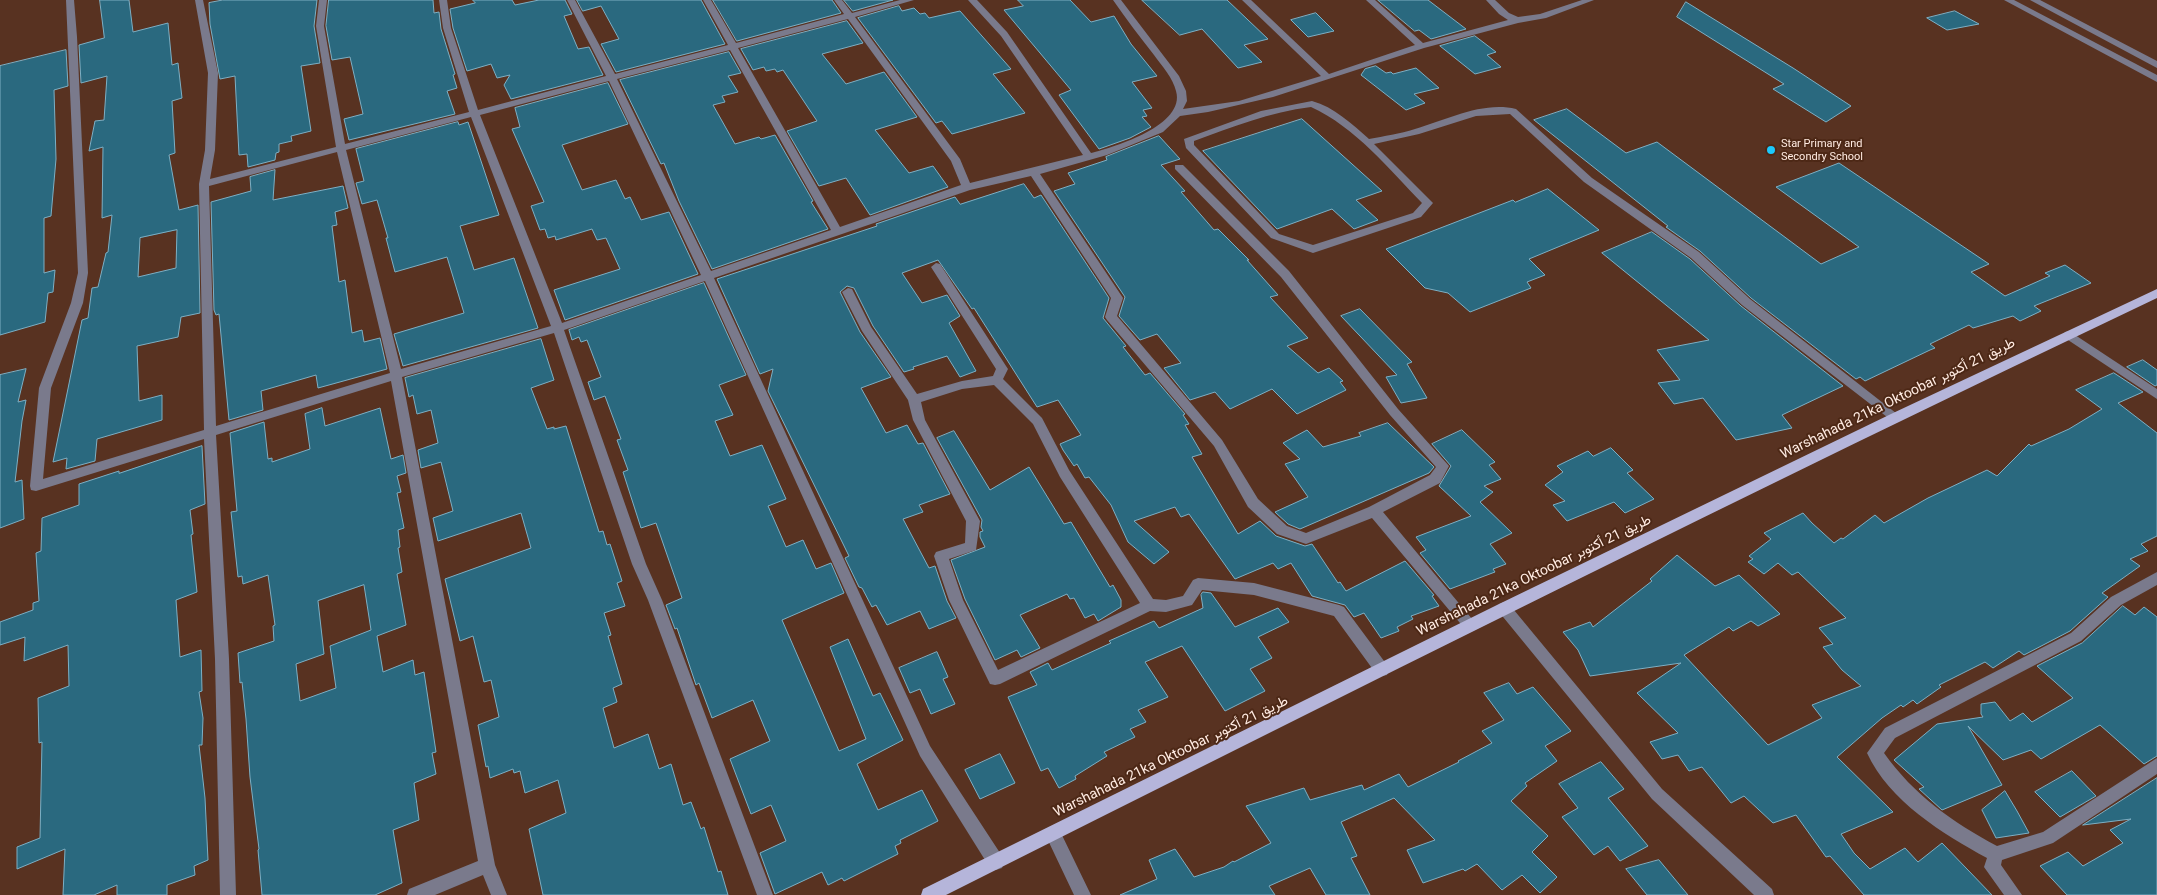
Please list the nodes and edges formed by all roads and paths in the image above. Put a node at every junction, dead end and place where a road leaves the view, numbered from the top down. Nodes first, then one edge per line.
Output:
1 (70, 0) edge
2 (199, 0) edge
3 (323, 0) edge
4 (443, 0) edge
5 (571, 0) edge
6 (707, 0) edge
7 (838, 0) edge
8 (910, 0) edge
9 (972, 0) edge
10 (1117, 0) edge
11 (1246, 0) edge
12 (1370, 0) edge
13 (1490, 0) edge
14 (1590, 0) edge
15 (2008, 0) edge
16 (2034, 0) edge
17 (849, 16) junction
18 (1518, 20) junction
19 (1421, 46) junction
20 (734, 47) junction
21 (2157, 65) edge
22 (1326, 76) junction
23 (612, 78) junction
24 (2157, 79) edge
25 (474, 112) junction
26 (1177, 113) junction
27 (1366, 142) junction
28 (342, 148) junction
29 (1088, 156) junction
30 (1179, 167) dead end
31 (1034, 172) junction
32 (204, 184) junction
33 (967, 187) junction
34 (837, 231) junction
35 (936, 266) dead end
36 (708, 277) junction
37 (848, 292) dead end
38 (2157, 293) edge
39 (558, 328) junction
40 (2069, 335) junction
41 (396, 375) junction
42 (997, 380) junction
43 (2157, 395) edge
44 (914, 399) junction
45 (1895, 417) junction
46 (210, 433) junction
47 (1374, 511) junction
48 (2157, 578) edge
49 (1149, 605) junction
50 (1504, 608) junction
51 (1470, 625) junction
52 (1382, 670) junction
53 (2157, 765) edge
54 (1053, 834) junction
55 (1996, 854) junction
56 (996, 862) junction
57 (488, 864) junction
58 (228, 895) edge
59 (416, 895) edge
60 (499, 895) edge
61 (765, 895) edge
62 (929, 895) edge
63 (1084, 895) edge
64 (1766, 895) edge
65 (2014, 895) edge

1 - 46 street
2 - 32 street
3 - 28 street
4 - 25 street
5 - 23 street
6 - 20 street
7 - 17 street
8 - 17 street
9 - 29 street
10 - 26 street
11 - 22 street
12 - 19 street
13 - 18 street
14 - 18 street
15 - 24 street
16 - 21 street
17 - 20 street
17 - 33 street
18 - 19 street
19 - 22 street
20 - 23 street
20 - 34 street
22 - 26 street
23 - 25 street
23 - 36 street
25 - 28 street
25 - 39 street
26 - 29 street
27 - 27 street
27 - 45 street
28 - 32 street
28 - 41 street
29 - 31 street
30 - 47 street
31 - 33 street
31 - 47 street
32 - 46 street
33 - 34 street
34 - 36 street
35 - 42 street
36 - 39 street
36 - 56 street
37 - 44 street
38 - 40 main road, Warshahada 21ka Oktoobar طريق 21 أكتوبر
39 - 41 street
39 - 61 street
40 - 43 street
40 - 45 main road, Warshahada 21ka Oktoobar طريق 21 أكتوبر
41 - 46 street
41 - 57 street
42 - 44 street
42 - 49 street
44 - 49 street
45 - 50 main road, Warshahada 21ka Oktoobar طريق 21 أكتوبر
46 - 58 street
47 - 51 street
48 - 55 street
49 - 52 street
50 - 51 main road, Warshahada 21ka Oktoobar طريق 21 أكتوبر
50 - 64 street
51 - 52 main road, Warshahada 21ka Oktoobar طريق 21 أكتوبر
52 - 54 main road, Warshahada 21ka Oktoobar طريق 21 أكتوبر
53 - 55 street
54 - 56 main road, Warshahada 21ka Oktoobar طريق 21 أكتوبر
54 - 63 street
55 - 65 street
56 - 62 main road, Warshahada 21ka Oktoobar طريق 21 أكتوبر
57 - 59 street
57 - 60 street

